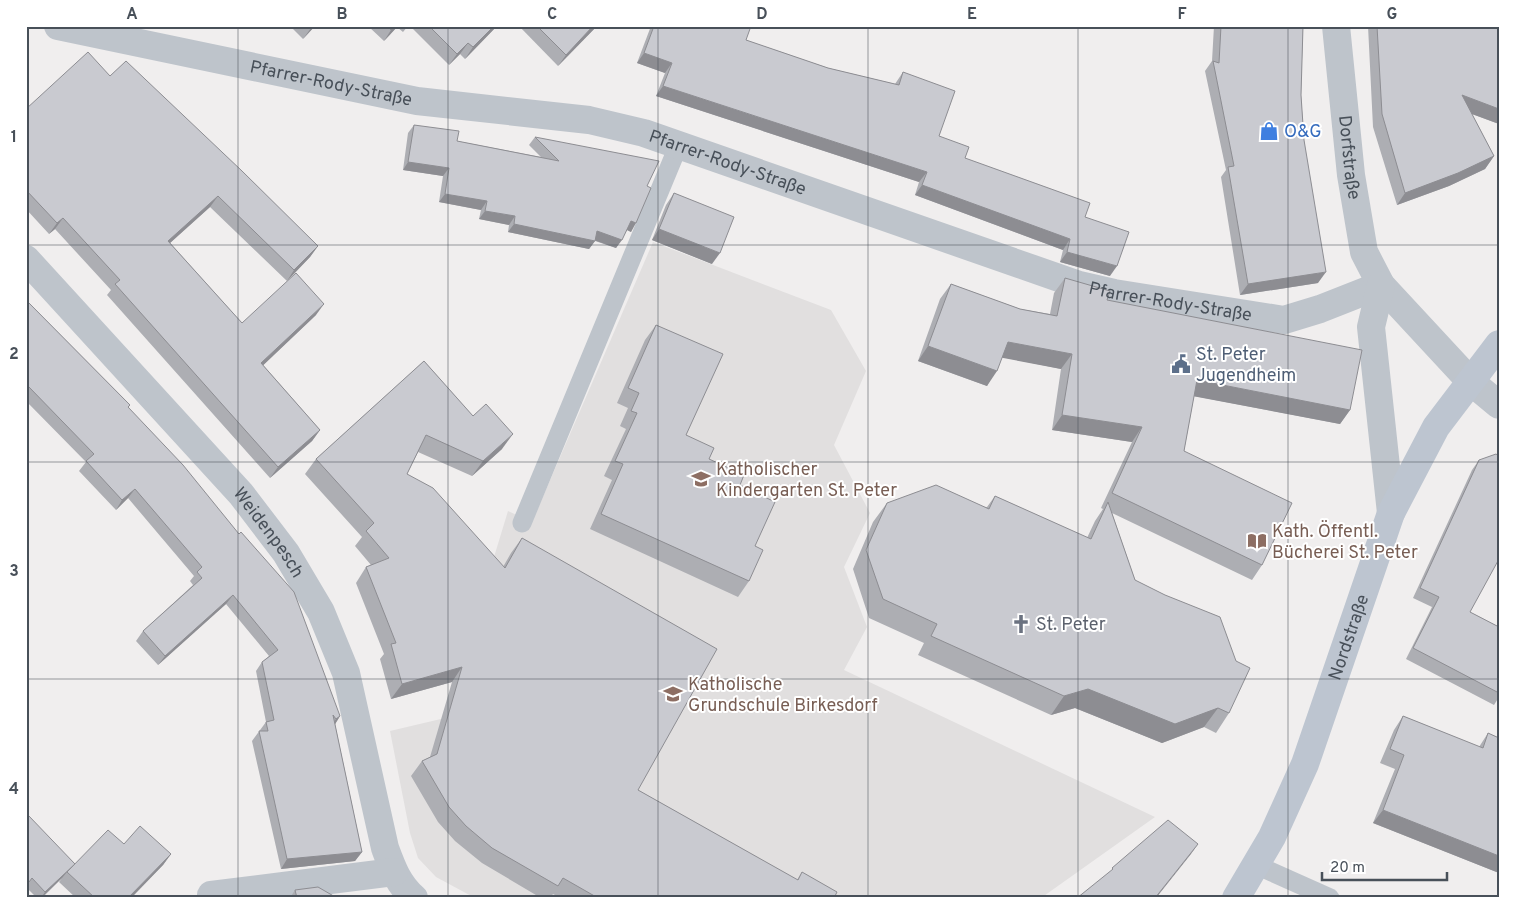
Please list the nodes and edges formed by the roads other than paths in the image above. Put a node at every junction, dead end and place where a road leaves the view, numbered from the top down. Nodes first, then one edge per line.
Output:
1 (58, 26) edge
2 (1336, 26) edge
3 (679, 144) junction
4 (26, 259) edge
5 (1381, 285) junction
6 (1499, 344) edge
7 (1470, 381) junction
8 (1499, 405) edge
9 (1391, 513) junction
10 (522, 522) dead end
11 (1256, 865) junction
12 (394, 872) junction
13 (211, 895) dead end
14 (414, 898) edge
15 (1236, 898) edge
16 (1330, 898) edge

1 - 3 street, Pfarrer-Rody-Straße
2 - 5 street, Dorfstraße
3 - 5 street, Pfarrer-Rody-Straße
3 - 10 lane
4 - 12 street, Weidenpesch
5 - 7 street, Dorfstraße
5 - 9 street
6 - 7 street, Nordstraße
7 - 8 street, Dorfstraße
7 - 9 street, Nordstraße
9 - 11 street, Nordstraße
11 - 15 street, Nordstraße
11 - 16 lane
12 - 13 street
12 - 14 street, Weidenpesch

